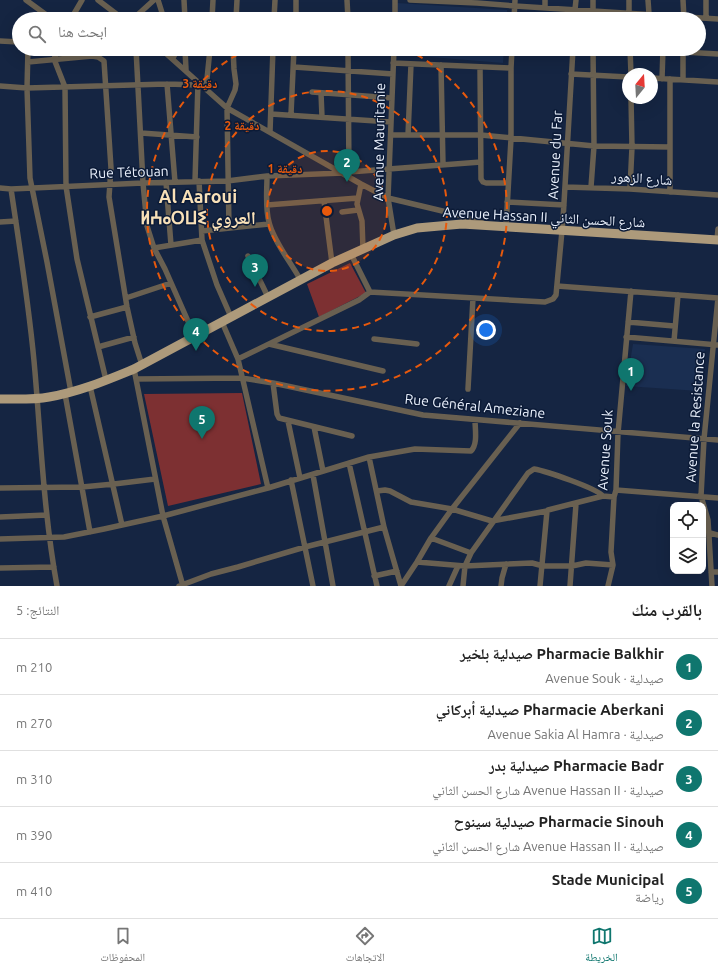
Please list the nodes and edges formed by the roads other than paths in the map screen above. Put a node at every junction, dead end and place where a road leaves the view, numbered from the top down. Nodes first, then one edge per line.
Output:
1 (26, 0) edge
2 (82, 0) edge
3 (98, 0) edge
4 (154, 0) edge
5 (158, 0) edge
6 (184, 0) edge
7 (213, 0) edge
8 (237, 0) edge
9 (275, 0) edge
10 (296, 0) edge
11 (347, 0) edge
12 (395, 0) edge
13 (410, 0) edge
14 (419, 0) edge
15 (545, 0) edge
16 (576, 0) edge
17 (594, 0) edge
18 (629, 0) edge
19 (648, 0) edge
20 (684, 0) edge
21 (706, 0) edge
22 (441, 1) edge
23 (477, 1) edge
24 (515, 3) edge
25 (545, 8) junction
26 (575, 10) junction
27 (593, 11) junction
28 (42, 12) edge
29 (75, 12) edge
30 (115, 12) edge
31 (141, 12) edge
32 (162, 12) edge
33 (185, 12) edge
34 (212, 12) edge
35 (236, 12) edge
36 (274, 12) edge
37 (296, 12) edge
38 (348, 12) edge
39 (394, 12) edge
40 (600, 12) edge
41 (629, 12) edge
42 (649, 12) edge
43 (684, 12) edge
44 (706, 18) joint
45 (718, 19) edge
46 (0, 41) edge
47 (12, 42) edge
48 (706, 53) edge
49 (718, 54) edge
50 (28, 56) edge
51 (55, 56) edge
52 (92, 56) joint
53 (136, 56) edge
54 (170, 56) edge
55 (185, 56) edge
56 (209, 56) edge
57 (233, 56) edge
58 (273, 56) edge
59 (294, 56) edge
60 (348, 56) edge
61 (394, 56) edge
62 (512, 56) edge
63 (572, 56) edge
64 (593, 56) edge
65 (630, 56) edge
66 (663, 56) edge
67 (683, 56) edge
68 (173, 58) joint
69 (54, 59) junction
70 (28, 62) junction
71 (393, 63) junction
72 (411, 64) junction
73 (441, 65) junction
74 (294, 67) junction
75 (480, 67) junction
76 (511, 68) junction
77 (631, 68) edge
78 (186, 70) junction
79 (348, 71) junction
80 (393, 74) junction
81 (571, 74) junction
82 (593, 75) junction
83 (622, 77) edge
84 (658, 79) edge
85 (662, 79) junction
86 (670, 79) junction
87 (683, 80) junction
88 (718, 82) edge
89 (198, 83) junction
90 (167, 84) junction
91 (138, 85) junction
92 (0, 86) edge
93 (106, 86) junction
94 (65, 87) junction
95 (27, 88) junction
96 (206, 89) junction
97 (312, 92) dead end
98 (321, 93) junction
99 (348, 95) junction
100 (392, 98) junction
101 (631, 104) edge
102 (227, 108) junction
103 (271, 114) junction
104 (291, 114) junction
105 (322, 117) junction
106 (349, 120) junction
107 (391, 122) junction
108 (270, 132) junction
109 (141, 133) junction
110 (443, 134) junction
111 (391, 135) junction
112 (408, 135) junction
113 (481, 135) junction
114 (171, 136) junction
115 (197, 137) junction
116 (511, 139) junction
117 (567, 144) junction
118 (594, 146) junction
119 (632, 147) junction
120 (670, 147) junction
121 (481, 162) junction
122 (443, 165) junction
123 (390, 169) junction
124 (347, 173) junction
125 (267, 176) junction
126 (197, 181) junction
127 (227, 181) junction
128 (166, 182) junction
129 (175, 182) junction
130 (143, 183) junction
131 (508, 183) junction
132 (110, 184) junction
133 (361, 184) junction
134 (66, 186) junction
135 (565, 187) junction
136 (591, 187) junction
137 (0, 188) edge
138 (11, 189) junction
139 (33, 189) junction
140 (630, 189) junction
141 (670, 192) junction
142 (718, 195) edge
143 (358, 198) junction
144 (388, 198) junction
145 (324, 201) junction
146 (507, 202) junction
147 (267, 205) junction
148 (564, 205) junction
149 (358, 210) junction
150 (342, 212) dead end
151 (16, 221) junction
152 (0, 222) edge
153 (269, 224) junction
154 (494, 226) junction
155 (506, 226) junction
156 (229, 228) junction
157 (718, 229) edge
158 (562, 230) junction
159 (202, 231) junction
160 (394, 235) junction
161 (202, 240) junction
162 (718, 240) edge
163 (171, 245) junction
164 (154, 248) junction
165 (363, 248) junction
166 (351, 254) junction
167 (248, 256) dead end
168 (332, 262) junction
169 (300, 279) junction
170 (171, 283) junction
171 (557, 286) junction
172 (631, 291) junction
173 (370, 292) junction
174 (678, 295) junction
175 (268, 297) junction
176 (126, 298) junction
177 (473, 298) junction
178 (718, 298) edge
179 (127, 307) junction
180 (90, 317) junction
181 (231, 317) junction
182 (222, 322) junction
183 (628, 322) junction
184 (674, 326) junction
185 (134, 337) junction
186 (195, 337) junction
187 (626, 337) junction
188 (374, 339) dead end
189 (674, 341) junction
190 (269, 344) junction
191 (418, 344) dead end
192 (715, 345) edge
193 (98, 348) junction
194 (238, 359) junction
195 (138, 367) junction
196 (383, 371) dead end
197 (136, 378) junction
198 (242, 378) junction
199 (106, 380) junction
200 (273, 383) junction
201 (90, 386) junction
202 (468, 389) dead end
203 (68, 393) junction
204 (0, 399) edge
205 (37, 399) junction
206 (475, 420) junction
207 (288, 421) junction
208 (520, 423) junction
209 (314, 427) junction
210 (618, 432) junction
211 (352, 436) dead end
212 (704, 439) junction
213 (718, 440) edge
214 (369, 457) junction
215 (349, 463) junction
216 (323, 472) junction
217 (313, 475) junction
218 (300, 478) junction
219 (156, 479) junction
220 (291, 480) junction
221 (114, 484) junction
222 (82, 486) junction
223 (45, 487) junction
224 (0, 488) edge
225 (268, 488) junction
226 (616, 490) junction
227 (377, 491) junction
228 (603, 496) junction
229 (614, 496) junction
230 (701, 496) junction
231 (718, 498) edge
232 (576, 504) junction
233 (452, 509) junction
234 (547, 511) junction
235 (47, 515) junction
236 (163, 516) junction
237 (0, 517) edge
238 (492, 521) junction
239 (122, 524) junction
240 (384, 527) junction
241 (90, 532) junction
242 (363, 532) junction
243 (710, 533) junction
244 (718, 535) edge
245 (431, 538) junction
246 (0, 539) edge
247 (49, 539) junction
248 (325, 542) junction
249 (305, 547) junction
250 (470, 552) junction
251 (417, 562) junction
252 (506, 564) junction
253 (613, 565) junction
254 (461, 566) junction
255 (543, 566) junction
256 (572, 566) junction
257 (54, 567) junction
258 (0, 568) edge
259 (397, 571) junction
260 (711, 572) junction
261 (718, 572) edge
262 (374, 576) junction
263 (57, 586) edge
264 (181, 586) edge
265 (313, 586) edge
266 (333, 586) edge
267 (377, 586) edge
268 (401, 586) edge
269 (449, 586) edge
270 (463, 586) edge
271 (501, 586) edge
272 (540, 586) edge
273 (570, 586) edge
274 (608, 586) edge
275 (712, 586) edge

1 - 28 street
2 - 29 street
3 - 30 street
4 - 31 street
5 - 32 street
6 - 33 street
7 - 34 street
8 - 35 street
9 - 36 street
10 - 37 street
11 - 38 street
12 - 39 street
13 - 14 street
14 - 22 street
15 - 25 street
16 - 26 street
17 - 27 street
18 - 41 street
19 - 42 street
20 - 43 street
21 - 44 street
22 - 23 street
23 - 24 street
24 - 25 street
25 - 26 street
26 - 27 street
27 - 40 street
44 - 45 street
46 - 47 street
48 - 49 street
50 - 70 street
51 - 69 street
52 - 69 street
52 - 93 street
53 - 91 street
54 - 68 street
55 - 78 street
56 - 96 street
57 - 102 street
58 - 103 street
59 - 74 street
60 - 79 street
61 - 71 street, Avenue Mauritanie
62 - 76 street
63 - 81 street, Avenue du Far
64 - 82 street
65 - 77 street
66 - 85 street
67 - 87 street
68 - 78 street
69 - 70 street
69 - 94 street
70 - 95 street
71 - 72 street
71 - 80 street, Avenue Mauritanie
72 - 73 street
72 - 112 street
73 - 75 street
73 - 110 street
74 - 79 street
74 - 104 street
75 - 76 street
75 - 113 street
76 - 116 street
78 - 89 street
79 - 80 street
79 - 99 street
80 - 100 street, Avenue Mauritanie
81 - 82 street
81 - 117 street, Avenue du Far
82 - 83 street
82 - 118 street
84 - 85 street
85 - 86 street
86 - 87 street
86 - 120 street
87 - 88 street
89 - 90 street
89 - 96 street
89 - 115 street
90 - 91 street
90 - 114 street
91 - 93 street
91 - 109 street
92 - 95 street
93 - 94 street
93 - 132 street
94 - 95 street
94 - 134 street
95 - 139 street
96 - 102 street
97 - 98 street
98 - 99 street
98 - 105 street
99 - 100 street
99 - 106 street
100 - 107 street, Avenue Mauritanie
101 - 119 street
102 - 108 street
102 - 127 street
103 - 104 street
103 - 108 street
104 - 105 street
105 - 106 street
106 - 107 street
106 - 124 street
107 - 111 street, Avenue Mauritanie
108 - 124 street
109 - 114 street
109 - 130 street
110 - 112 street
110 - 113 street
110 - 122 street
111 - 112 street
111 - 123 street, Avenue Mauritanie
113 - 116 street
113 - 121 street
114 - 115 street
114 - 129 street
115 - 126 street
116 - 117 street
116 - 131 street
117 - 118 street
117 - 135 street, Avenue du Far
118 - 119 street
118 - 136 street
119 - 120 street
119 - 140 street
120 - 141 street
121 - 122 street
121 - 131 street
122 - 123 street
123 - 124 street
123 - 144 street, Avenue Mauritanie
124 - 125 street
124 - 133 street
125 - 127 street, Rue Tétouan
125 - 147 street
126 - 127 street, Rue Tétouan
126 - 129 street, Rue Tétouan
126 - 159 street
127 - 156 street
128 - 129 street, Rue Tétouan
128 - 130 street, Rue Tétouan
128 - 163 street
130 - 132 street, Rue Tétouan
130 - 164 street
131 - 146 street
132 - 134 street, Rue Tétouan
132 - 176 street
133 - 143 street
133 - 144 street
134 - 139 street, Rue Tétouan
134 - 180 street
135 - 136 street, شارع الزهور
135 - 148 street, Avenue du Far
136 - 140 street, شارع الزهور
137 - 138 street, Rue Tétouan
138 - 139 street, Rue Tétouan
138 - 151 street
139 - 203 street
140 - 141 street, شارع الزهور
141 - 142 street, شارع الزهور
143 - 145 street
143 - 149 street
144 - 154 street
144 - 160 street, Avenue Mauritanie
145 - 147 street
145 - 168 street
146 - 148 street
146 - 155 street
147 - 153 street
148 - 158 street, Avenue du Far
149 - 150 street
149 - 165 street
151 - 152 street
151 - 205 street
153 - 156 street
153 - 169 street
154 - 155 main road, Avenue Hassan II شارع الحسن الثاني
154 - 160 main road, Avenue Hassan II شارع الحسن الثاني
155 - 158 main road, Avenue Hassan II شارع الحسن الثاني
156 - 159 street
157 - 162 street
158 - 162 main road, Avenue Hassan II شارع الحسن الثاني
158 - 171 street, Avenue du Far
159 - 161 street
160 - 165 main road, Avenue Hassan II شارع الحسن الثاني
161 - 163 street
161 - 181 street
163 - 164 street
164 - 170 street
165 - 166 main road, Avenue Hassan II شارع الحسن الثاني
166 - 168 main road, Avenue Hassan II شارع الحسن الثاني
166 - 173 street
167 - 175 street
168 - 169 main road, Avenue Hassan II شارع الحسن الثاني
169 - 175 main road, Avenue Hassan II شارع الحسن الثاني
170 - 176 street
170 - 186 street
171 - 172 street
171 - 177 street
172 - 174 street
172 - 183 street, Avenue Souk
173 - 177 street
173 - 190 street
174 - 178 street
174 - 184 street
175 - 181 main road, Avenue Hassan II شارع الحسن الثاني
176 - 179 street
177 - 202 street
178 - 192 street, Avenue la Resistance
179 - 180 street
179 - 185 street
180 - 193 street
181 - 182 main road, Avenue Hassan II شارع الحسن الثاني
182 - 186 main road, Avenue Hassan II شارع الحسن الثاني
182 - 194 street
183 - 184 street
183 - 187 street, Avenue Souk
184 - 189 street
185 - 193 street
185 - 195 street
186 - 195 main road, Avenue Hassan II شارع الحسن الثاني
187 - 189 street
187 - 210 street, Avenue Souk
188 - 191 street
189 - 192 street
190 - 194 street
190 - 196 street
192 - 212 street, Avenue la Resistance
193 - 199 street
194 - 198 street
195 - 197 street
195 - 199 main road, Avenue Hassan II شارع الحسن الثاني
197 - 198 street, Rue Général Ameziane
197 - 219 street
198 - 200 street, Rue Général Ameziane
198 - 225 street
199 - 201 main road, Avenue Hassan II شارع الحسن الثاني
200 - 206 street, Rue Général Ameziane
200 - 207 street
201 - 203 main road, Avenue Hassan II شارع الحسن الثاني
201 - 221 street
203 - 205 main road, Avenue Hassan II شارع الحسن الثاني
203 - 222 street
204 - 205 main road, Avenue Hassan II شارع الحسن الثاني
205 - 223 street
206 - 208 street, Rue Général Ameziane
206 - 214 street
207 - 209 street
207 - 218 street
208 - 210 street, Rue Général Ameziane
208 - 233 street
209 - 211 street
209 - 216 street
210 - 212 street, Rue Général Ameziane
210 - 226 street, Avenue Souk
212 - 213 street, Rue Général Ameziane
212 - 230 street, Avenue la Resistance
214 - 215 street
214 - 227 street
215 - 216 street
215 - 242 street
216 - 217 street
217 - 218 street
217 - 248 street
218 - 220 street
219 - 221 street
219 - 236 street
220 - 225 street
220 - 249 street
221 - 222 street
221 - 239 street
222 - 223 street
222 - 241 street
223 - 224 street
223 - 235 street
225 - 236 street
226 - 229 street, Avenue Souk
226 - 230 street
227 - 233 street
227 - 240 street
228 - 229 street
228 - 232 street
228 - 238 street
229 - 253 street, Avenue Souk
230 - 231 street
230 - 243 street, Avenue la Resistance
232 - 234 street
232 - 256 street
233 - 238 street
233 - 245 street
234 - 238 street
234 - 255 street
235 - 237 street
235 - 247 street
236 - 239 street
236 - 264 street
238 - 250 street
239 - 241 street
240 - 242 street
240 - 259 street
241 - 247 street
242 - 248 street
242 - 262 street
243 - 244 street
243 - 260 street, Avenue la Resistance
245 - 250 street
245 - 251 street
246 - 247 street
247 - 257 street
248 - 249 street
248 - 266 street
249 - 264 street
249 - 265 street
250 - 254 street
251 - 254 street
251 - 268 street
252 - 254 street
252 - 255 street
252 - 271 street
253 - 256 street
253 - 274 street, Avenue Souk
254 - 269 street
254 - 270 street
255 - 256 street
255 - 272 street
256 - 273 street
257 - 258 street
257 - 263 street
259 - 262 street
259 - 268 street
260 - 261 street
260 - 275 street, Avenue la Resistance
262 - 267 street

